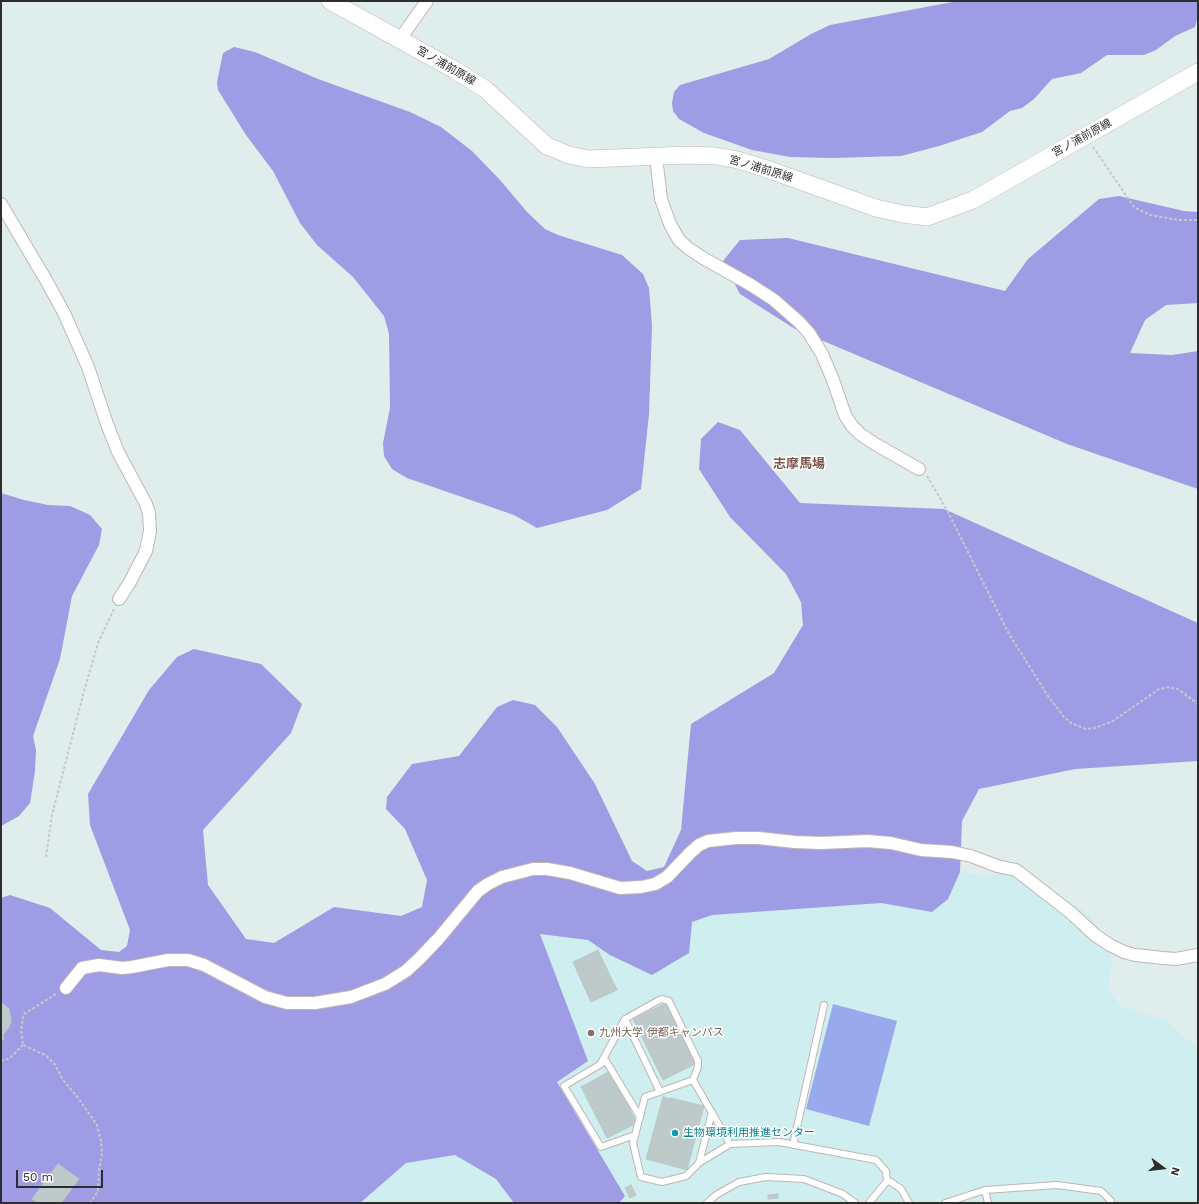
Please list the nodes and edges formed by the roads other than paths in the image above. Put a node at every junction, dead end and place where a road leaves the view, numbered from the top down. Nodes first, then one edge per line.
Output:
1 (330, 1) edge
2 (427, 1) edge
3 (400, 40) junction
4 (1198, 72) edge
5 (656, 157) junction
6 (1, 204) edge
7 (919, 469) road end
8 (119, 599) road end
9 (1198, 955) edge
10 (66, 988) road end
11 (824, 1005) dead end
12 (625, 1019) junction
13 (600, 1064) junction
14 (692, 1080) junction
15 (660, 1092) junction
16 (712, 1112) junction
17 (640, 1117) junction
18 (635, 1134) junction
19 (730, 1144) junction
20 (793, 1145) junction
21 (699, 1163) junction
22 (887, 1181) junction
23 (985, 1190) junction
24 (707, 1203) edge
25 (855, 1203) edge
26 (869, 1203) edge
27 (909, 1203) edge
28 (945, 1203) edge
29 (988, 1203) edge
30 (1111, 1203) edge

1 - 3 main road, 宮ノ浦前原線
2 - 3 street
3 - 5 main road, 宮ノ浦前原線
4 - 5 main road, 宮ノ浦前原線
5 - 7 street
6 - 8 street
9 - 10 street
11 - 20 lane
12 - 13 lane
12 - 14 lane
12 - 15 lane
13 - 17 lane
13 - 18 lane
14 - 15 lane
14 - 16 lane
15 - 17 lane
16 - 19 lane
16 - 21 lane
17 - 18 lane
18 - 21 lane
19 - 20 lane
19 - 21 lane
20 - 22 lane
22 - 26 lane
22 - 27 lane
23 - 28 lane
23 - 29 lane
23 - 30 lane
24 - 25 lane

